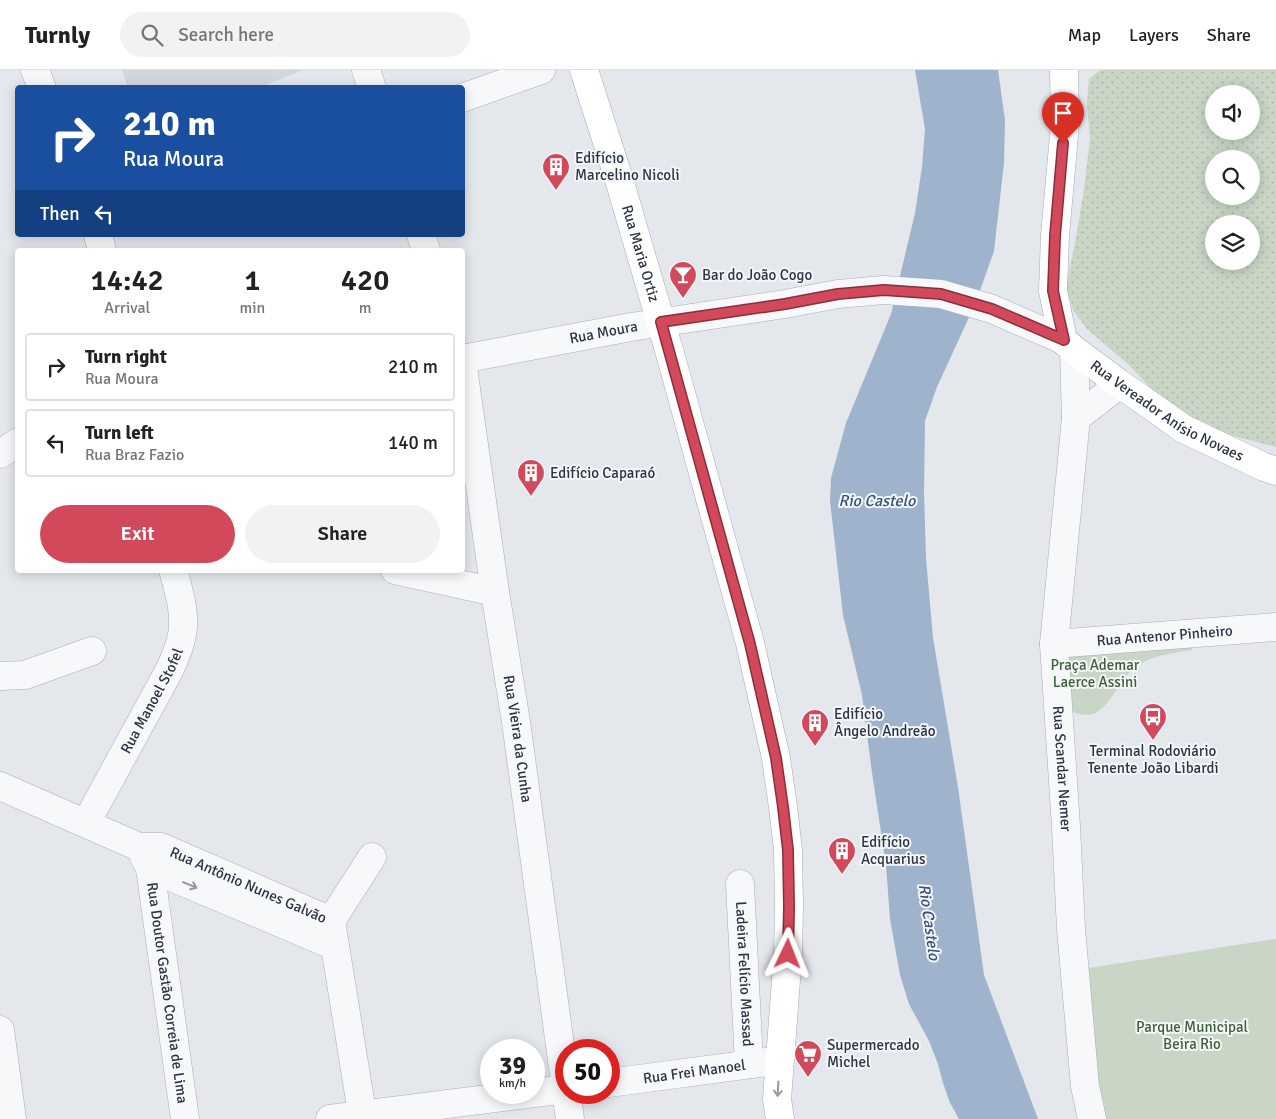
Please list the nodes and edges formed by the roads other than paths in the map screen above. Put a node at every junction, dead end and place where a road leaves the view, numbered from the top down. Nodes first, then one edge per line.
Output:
1 (35, 70) edge
2 (366, 70) edge
3 (540, 70) edge
4 (584, 70) edge
5 (1064, 70) edge
6 (41, 85) edge
7 (371, 85) edge
8 (465, 97) edge
9 (661, 322) junction
10 (1069, 345) junction
11 (465, 359) edge
12 (465, 381) edge
13 (1120, 384) junction
14 (1076, 418) junction
15 (15, 444) edge
16 (0, 454) edge
17 (1276, 471) edge
18 (175, 573) edge
19 (409, 573) edge
20 (495, 592) junction
21 (1276, 627) edge
22 (1054, 644) junction
23 (92, 651) dead end
24 (0, 676) edge
25 (0, 786) edge
26 (86, 823) junction
27 (372, 857) dead end
28 (144, 858) junction
29 (740, 884) dead end
30 (333, 934) junction
31 (0, 1030) edge
32 (559, 1039) edge
33 (780, 1060) junction
34 (749, 1064) junction
35 (620, 1082) edge
36 (555, 1090) edge
37 (568, 1104) edge
38 (363, 1116) edge
39 (12, 1119) edge
40 (186, 1119) edge
41 (330, 1119) edge
42 (570, 1119) edge
43 (780, 1119) edge
44 (1092, 1119) edge

1 - 6 street
2 - 7 street
3 - 8 street
4 - 9 main road, Rua Maria Ortiz
5 - 10 main road
9 - 10 street, Rua Moura
9 - 11 street, Rua Moura
9 - 33 main road, Rua Maria Ortiz
10 - 13 main road, Rua Vereador Anísio Novaes
10 - 14 street, Rua Scandar Nemer
12 - 20 street, Rua Vieira da Cunha
13 - 14 street
13 - 17 main road, Rua Vereador Anísio Novaes
14 - 22 street, Rua Scandar Nemer
15 - 16 street
18 - 26 street, Rua Manoel Stofel
19 - 20 street
20 - 32 street, Rua Vieira da Cunha
21 - 22 street, Rua Antenor Pinheiro
22 - 44 street, Rua Scandar Nemer
23 - 24 street
25 - 26 street, Rua Antônio Nunes Galvão
26 - 28 street, Rua Antônio Nunes Galvão
27 - 30 street
28 - 30 street, Rua Antônio Nunes Galvão
28 - 40 street, Rua Doutor Gastão Correia de Lima
29 - 34 street, Ladeira Felício Massad
30 - 38 street
31 - 39 street
33 - 34 street, Rua Frei Manoel
33 -> 43 main road, Rua Maria Ortiz
34 - 35 street, Rua Frei Manoel
36 - 38 street
37 - 42 street, Rua Vieira da Cunha
38 - 41 street

